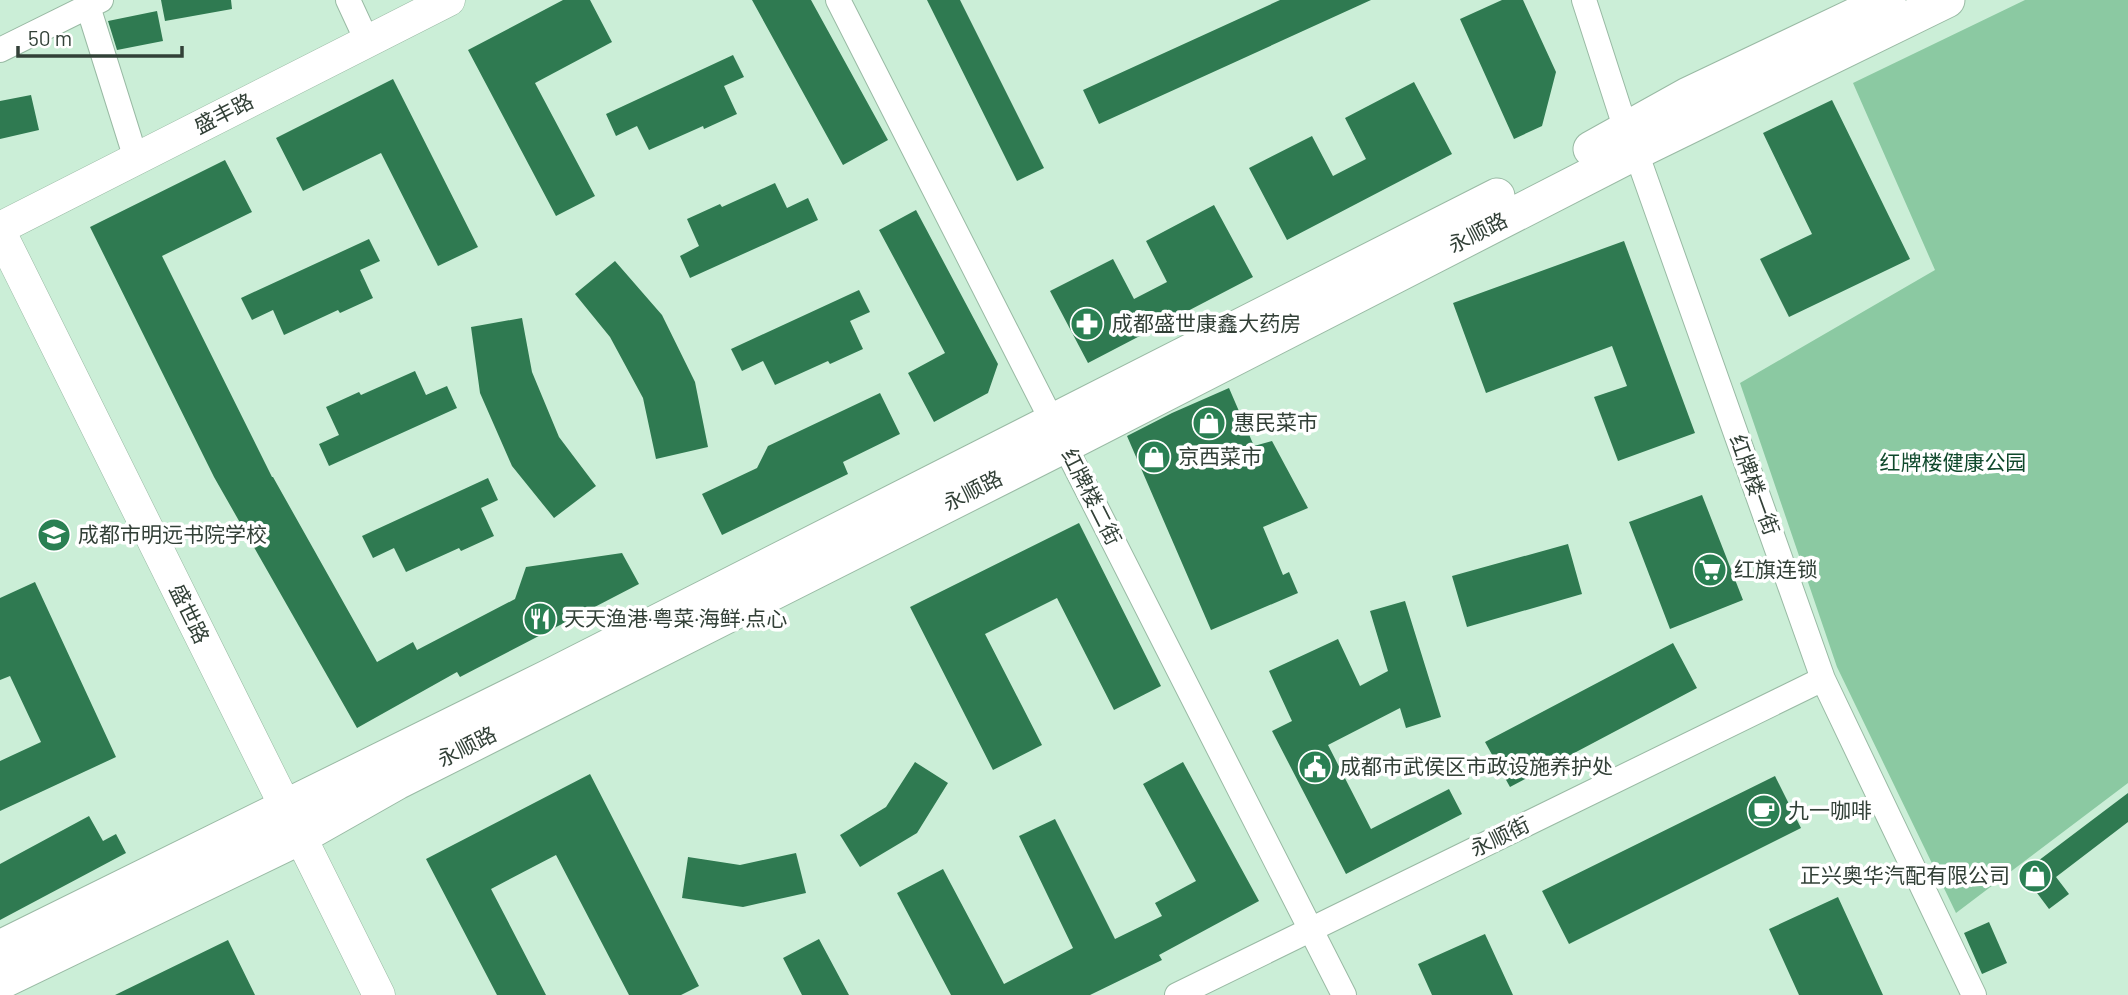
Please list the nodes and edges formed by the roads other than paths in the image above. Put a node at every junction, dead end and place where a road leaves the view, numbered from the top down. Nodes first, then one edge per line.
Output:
1 (348, 0) edge
2 (449, 0) edge
3 (838, 0) edge
4 (1584, 0) edge
5 (1888, 0) edge
6 (1947, 0) edge
7 (91, 2) edge
8 (367, 41) junction
9 (0, 50) edge
10 (1631, 141) junction
11 (136, 159) junction
12 (0, 230) edge
13 (1059, 433) junction
14 (1823, 679) junction
15 (293, 822) junction
16 (1311, 929) junction
17 (0, 948) edge
18 (0, 982) edge
19 (379, 995) edge
20 (1177, 995) edge
21 (1344, 995) edge
22 (1974, 995) edge

1 - 8 street
2 - 8 street, 盛丰路
3 - 13 street, 红牌楼二街
4 - 10 street, 红牌楼一街
5 - 10 main road
6 - 10 main road, 永顺路
7 - 9 street
7 - 11 street
8 - 11 street, 盛丰路
10 - 13 main road, 永顺路
10 - 14 street, 红牌楼一街
11 - 12 street, 盛丰路
12 - 15 street, 盛世路
13 - 15 main road, 永顺路
13 - 16 street, 红牌楼二街
14 - 16 street, 永顺街
14 - 22 street, 红牌楼一街
15 - 17 main road
15 - 18 main road, 永顺路
15 - 19 street, 盛世路
16 - 20 street, 永顺街
16 - 21 street, 红牌楼二街

